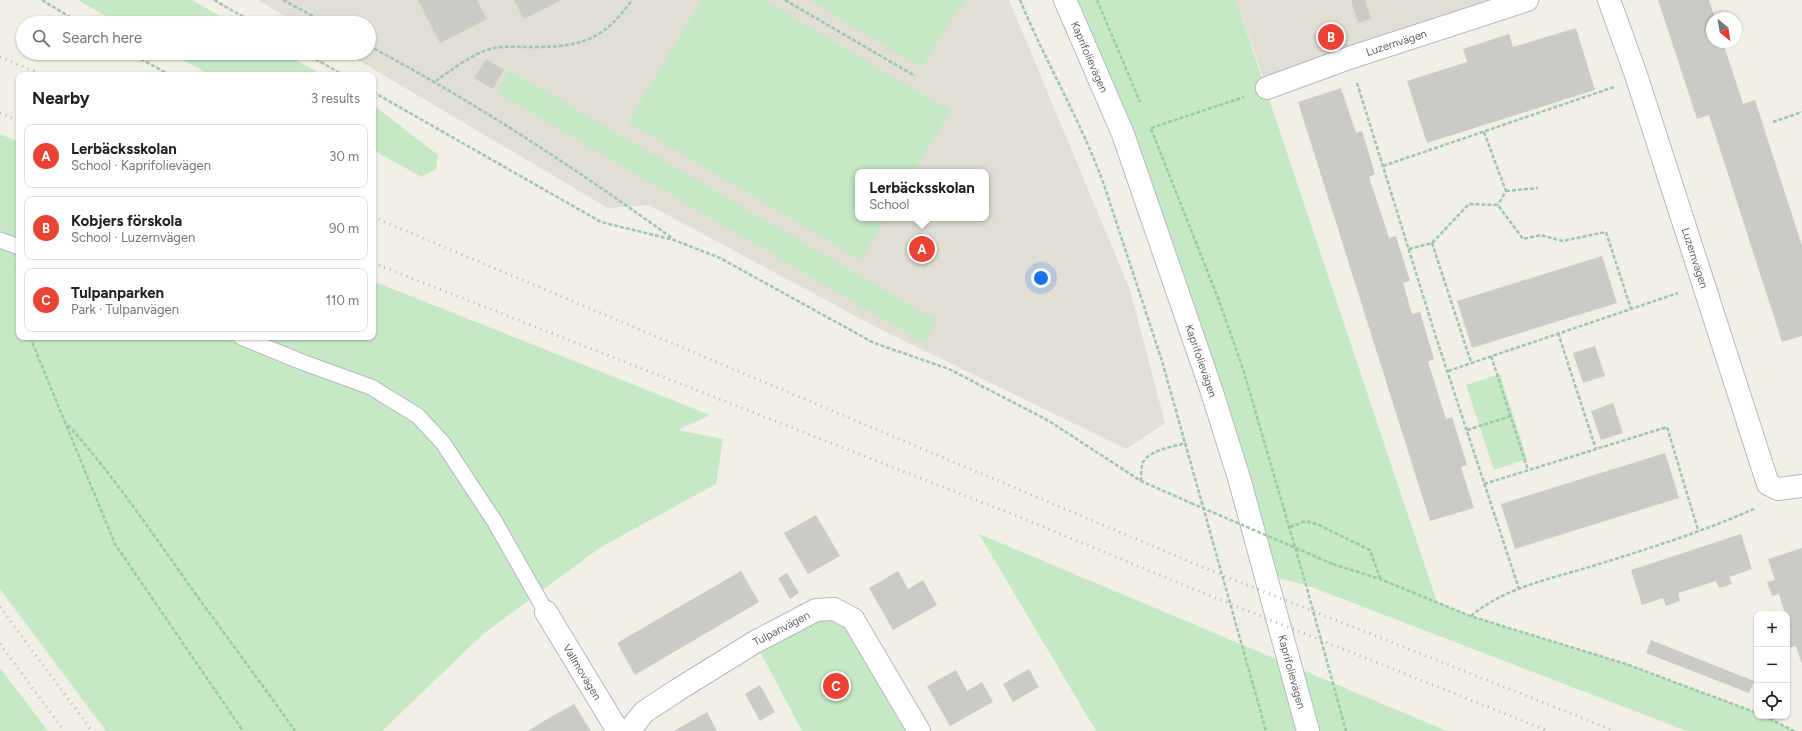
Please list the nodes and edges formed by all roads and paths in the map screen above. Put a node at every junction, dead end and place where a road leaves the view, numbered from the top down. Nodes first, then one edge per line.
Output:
1 (42, 0) edge
2 (214, 0) edge
3 (283, 0) edge
4 (632, 0) edge
5 (785, 0) edge
6 (1020, 0) edge
7 (1065, 0) edge
8 (1097, 0) edge
9 (1527, 0) edge
10 (1609, 0) edge
11 (68, 16) edge
12 (242, 16) edge
13 (313, 16) edge
14 (376, 50) edge
15 (1349, 58) junction
16 (143, 60) edge
17 (317, 60) edge
18 (165, 72) edge
19 (338, 72) edge
20 (1636, 75) junction
21 (915, 76) dead end
22 (436, 81) junction
23 (1267, 88) joint
24 (376, 94) edge
25 (1142, 106) dead end
26 (1802, 112) edge
27 (1148, 121) dead end
28 (1773, 122) dead end
29 (1151, 128) junction
30 (1484, 132) junction
31 (1383, 166) junction
32 (1538, 188) dead end
33 (1506, 191) junction
34 (1498, 205) junction
35 (0, 240) edge
36 (674, 240) junction
37 (1432, 243) junction
38 (16, 247) edge
39 (1409, 249) junction
40 (1705, 284) junction
41 (1631, 309) junction
42 (1558, 333) junction
43 (31, 340) edge
44 (248, 340) edge
45 (1491, 356) junction
46 (1471, 362) junction
47 (1448, 371) junction
48 (1511, 416) junction
49 (66, 423) junction
50 (1467, 430) junction
51 (1186, 443) junction
52 (1596, 449) junction
53 (1528, 470) junction
54 (1141, 481) junction
55 (1484, 484) junction
56 (1801, 486) edge
57 (1778, 490) junction
58 (1290, 527) junction
59 (1698, 530) junction
60 (1380, 578) junction
61 (1519, 589) junction
62 (546, 612) joint
63 (1470, 616) junction
64 (1754, 712) edge
65 (1770, 719) edge
66 (243, 731) edge
67 (295, 731) edge
68 (618, 731) edge
69 (629, 731) edge
70 (919, 731) edge
71 (1266, 731) edge
72 (1308, 731) edge
73 (1346, 731) edge
74 (1794, 731) edge

1 - 11 path
2 - 12 path
3 - 13 path
4 - 22 path
5 - 21 path
6 - 51 path
7 - 72 street, Kaprifolievägen
8 - 25 path
9 - 15 street, Luzernvägen
10 - 20 street, Luzernvägen
14 - 22 path
15 - 23 street, Luzernvägen
15 - 31 path
16 - 18 path
17 - 19 path
20 - 30 path
20 - 40 street, Luzernvägen
22 - 36 path
23 - 29 path
24 - 36 path
26 - 28 path
27 - 29 path
29 - 58 path
30 - 31 path
30 - 33 path
31 - 39 path
32 - 33 path
33 - 34 path
34 - 37 path
34 - 41 path
35 - 38 lane
36 - 54 path
37 - 39 path
37 - 46 path
39 - 47 path
40 - 41 path
40 - 57 street, Luzernvägen
41 - 42 path
42 - 45 path
42 - 52 path
43 - 49 path
44 - 62 lane
45 - 46 path
45 - 48 path
46 - 47 path
47 - 50 path
48 - 50 path
48 - 53 path
49 - 66 path
49 - 67 path
50 - 55 path
51 - 54 path
51 - 71 path
52 - 53 path
52 - 59 path
53 - 55 path
54 - 60 path, bridge
55 - 61 path
56 - 57 street
57 - 59 path
58 - 60 path
58 - 73 path
59 - 61 path
60 - 63 path
61 - 63 path
62 - 68 street, Vallmovägen
63 - 64 path
65 - 74 path
69 - 70 street, Tulpanvägen

